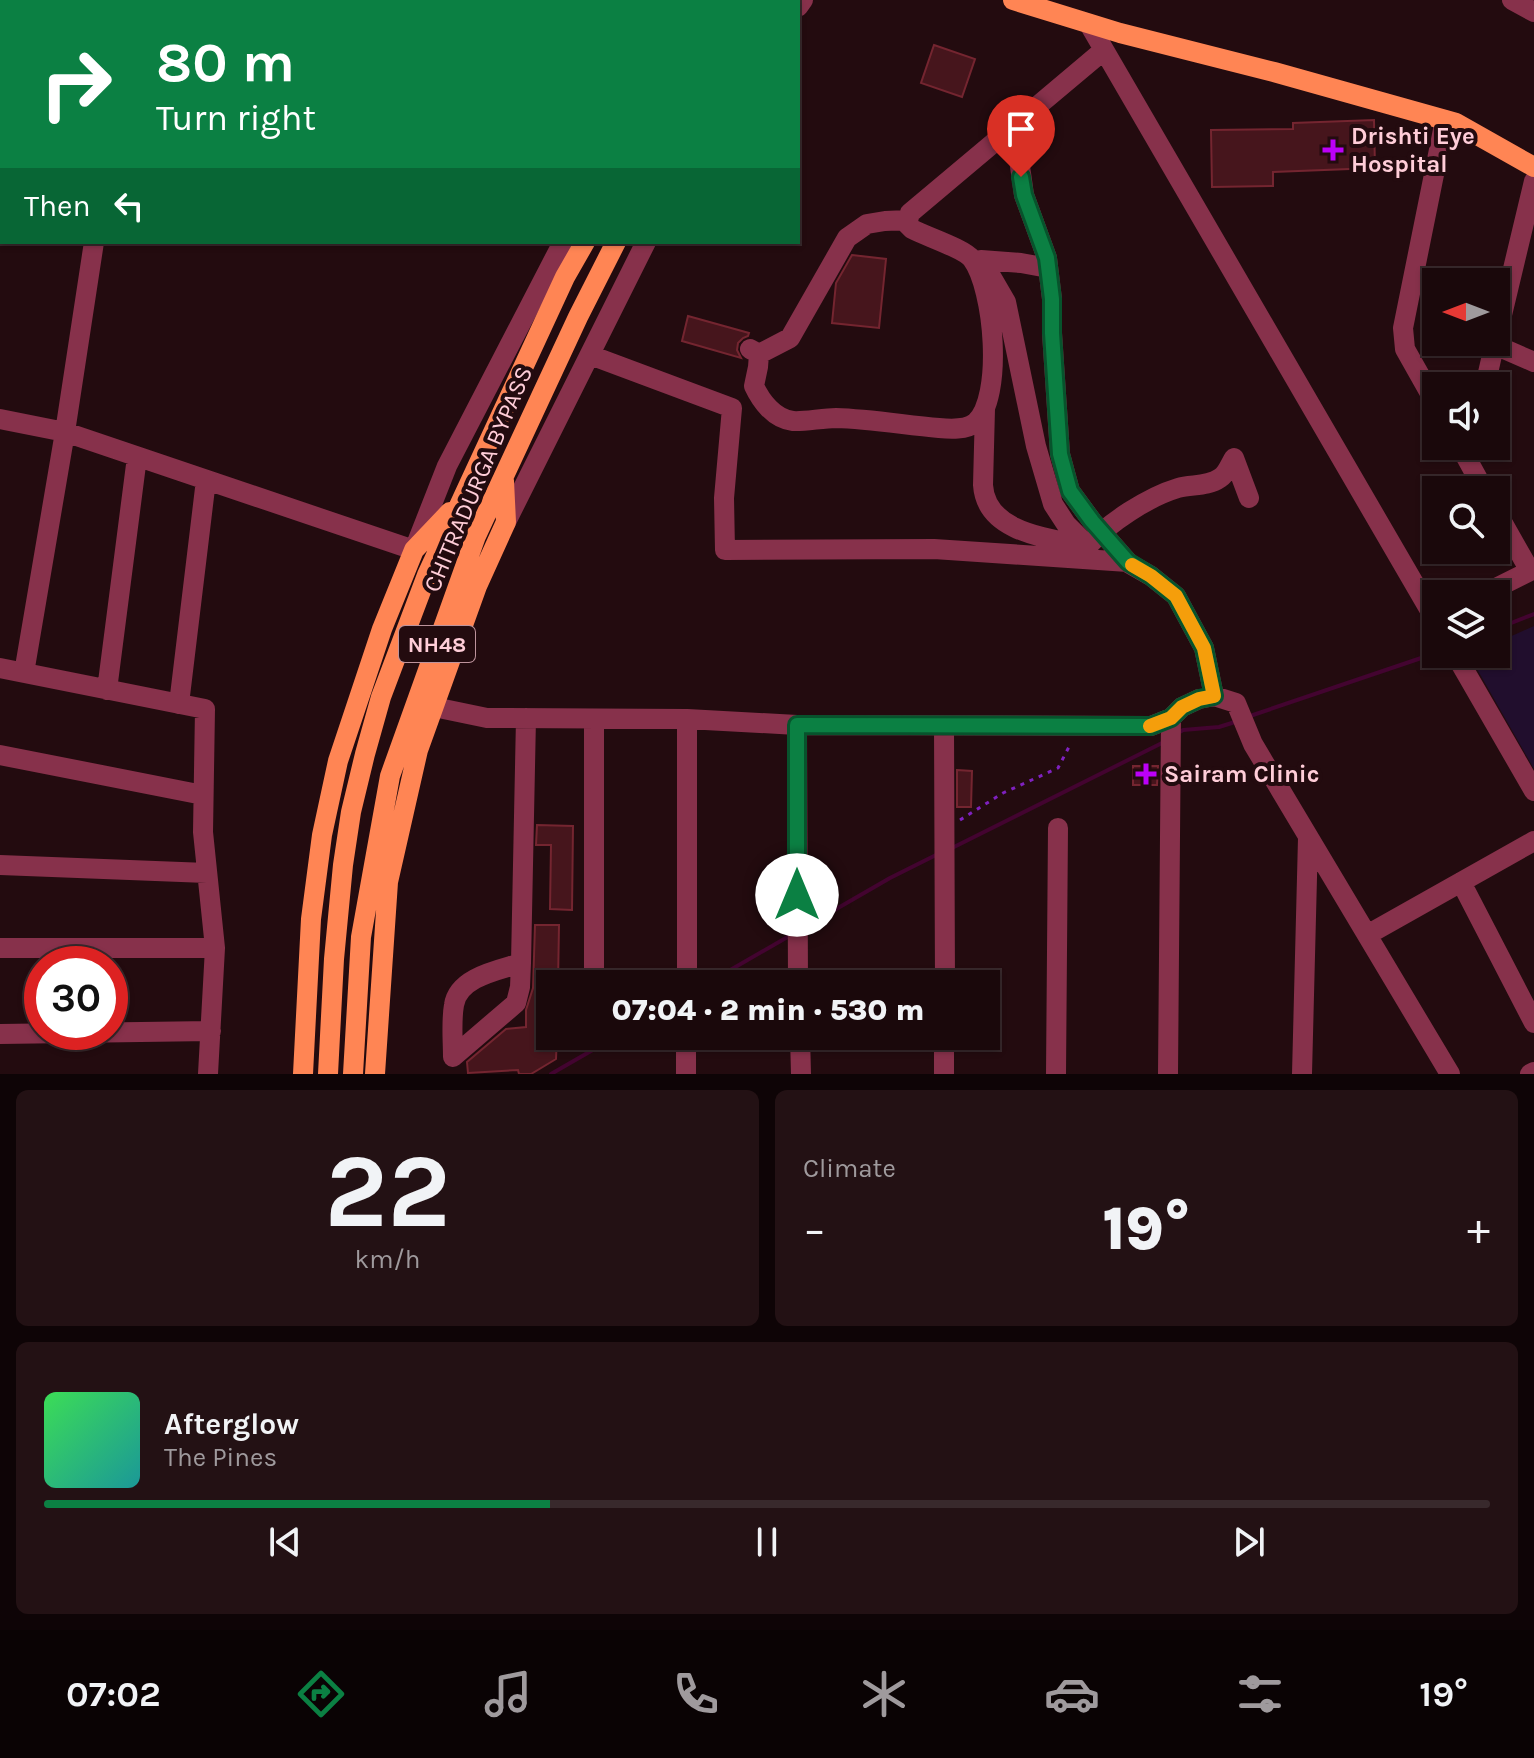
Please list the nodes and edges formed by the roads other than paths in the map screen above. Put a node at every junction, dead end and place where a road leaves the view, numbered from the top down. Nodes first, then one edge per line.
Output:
1 (1013, 0) edge
2 (1512, 0) edge
3 (1534, 12) edge
4 (1089, 24) junction
5 (1104, 50) junction
6 (1445, 120) junction
7 (1020, 121) junction
8 (1534, 167) edge
9 (1534, 181) edge
10 (1033, 219) junction
11 (908, 220) junction
12 (94, 244) edge
13 (562, 244) edge
14 (584, 244) edge
15 (615, 244) edge
16 (645, 244) edge
17 (976, 258) junction
18 (1007, 263) junction
19 (1048, 268) junction
20 (1510, 280) edge
21 (1510, 350) edge
22 (590, 355) junction
23 (1534, 362) edge
24 (1422, 379) edge
25 (985, 406) junction
26 (0, 419) edge
27 (65, 432) junction
28 (137, 457) junction
29 (504, 477) junction
30 (206, 480) junction
31 (1249, 498) dead end
32 (462, 499) junction
33 (506, 522) junction
34 (1510, 534) edge
35 (1094, 539) junction
36 (414, 550) junction
37 (1128, 562) junction
38 (1532, 571) edge
39 (1510, 582) edge
40 (1422, 597) edge
41 (0, 668) edge
42 (1463, 668) edge
43 (24, 673) junction
44 (107, 690) junction
45 (1214, 696) junction
46 (179, 704) junction
47 (434, 707) junction
48 (526, 718) junction
49 (1171, 718) junction
50 (594, 719) junction
51 (687, 719) junction
52 (797, 725) junction
53 (944, 726) junction
54 (0, 755) edge
55 (1534, 791) edge
56 (203, 795) junction
57 (1058, 828) dead end
58 (1308, 836) junction
59 (1534, 841) edge
60 (0, 865) edge
61 (207, 873) junction
62 (1461, 882) junction
63 (1367, 935) junction
64 (0, 948) edge
65 (215, 948) junction
66 (521, 963) junction
67 (594, 970) dead end
68 (687, 970) edge
69 (798, 970) edge
70 (945, 970) edge
71 (1534, 1023) edge
72 (211, 1031) junction
73 (0, 1034) edge
74 (686, 1050) edge
75 (800, 1050) edge
76 (944, 1050) edge
77 (208, 1074) edge
78 (303, 1074) edge
79 (328, 1074) edge
80 (353, 1074) edge
81 (375, 1074) edge
82 (686, 1074) edge
83 (801, 1074) edge
84 (944, 1074) edge
85 (1056, 1074) edge
86 (1168, 1074) edge
87 (1302, 1074) edge
88 (1450, 1074) edge

1 - 4 main road
2 - 3 street
4 - 5 street
4 - 6 main road
5 - 7 street
5 - 40 street
6 - 8 main road
6 - 24 street
7 - 10 street
7 - 11 street
9 - 20 street
10 - 18 street
10 - 19 street
11 - 17 street
11 - 25 street
12 - 27 street
13 - 36 street
14 - 32 main road, CHITRADURGA BYPASS / NH48
15 - 29 main road, CHITRADURGA BYPASS / NH48
16 - 22 street
17 - 18 street
17 - 25 street
17 - 35 street
18 - 19 street
19 - 35 street
21 - 23 street
22 - 33 street
22 - 37 street
25 - 35 street
26 - 27 street
27 - 28 street
27 - 43 street
28 - 30 street
28 - 44 street
29 - 33 main road
29 - 80 main road, CHITRADURGA BYPASS / NH48
30 - 36 street
30 - 46 street
31 - 35 street
32 - 36 main road
32 - 79 main road, CHITRADURGA BYPASS / NH48
33 - 47 main road
34 - 38 street
35 - 37 street
36 - 78 main road
37 - 45 street
38 - 39 street
41 - 43 street
42 - 55 street
43 - 44 street
44 - 46 street
45 - 49 street
45 - 58 street
46 - 56 street
47 - 48 street
47 - 81 main road
48 - 50 street
48 - 66 street
49 - 53 street
49 - 86 street
50 - 51 street
50 - 67 street
51 - 52 street
51 - 68 street
52 - 53 street
52 - 69 street
53 - 70 street
54 - 56 street
56 - 61 street
57 - 85 street
58 - 63 street
58 - 87 street
59 - 62 street
60 - 61 street
61 - 65 street
62 - 63 street
62 - 71 street
63 - 88 street
64 - 65 street
65 - 72 street
66 - 66 street
72 - 73 street
72 - 77 street
74 - 82 street
75 - 83 street
76 - 84 street

